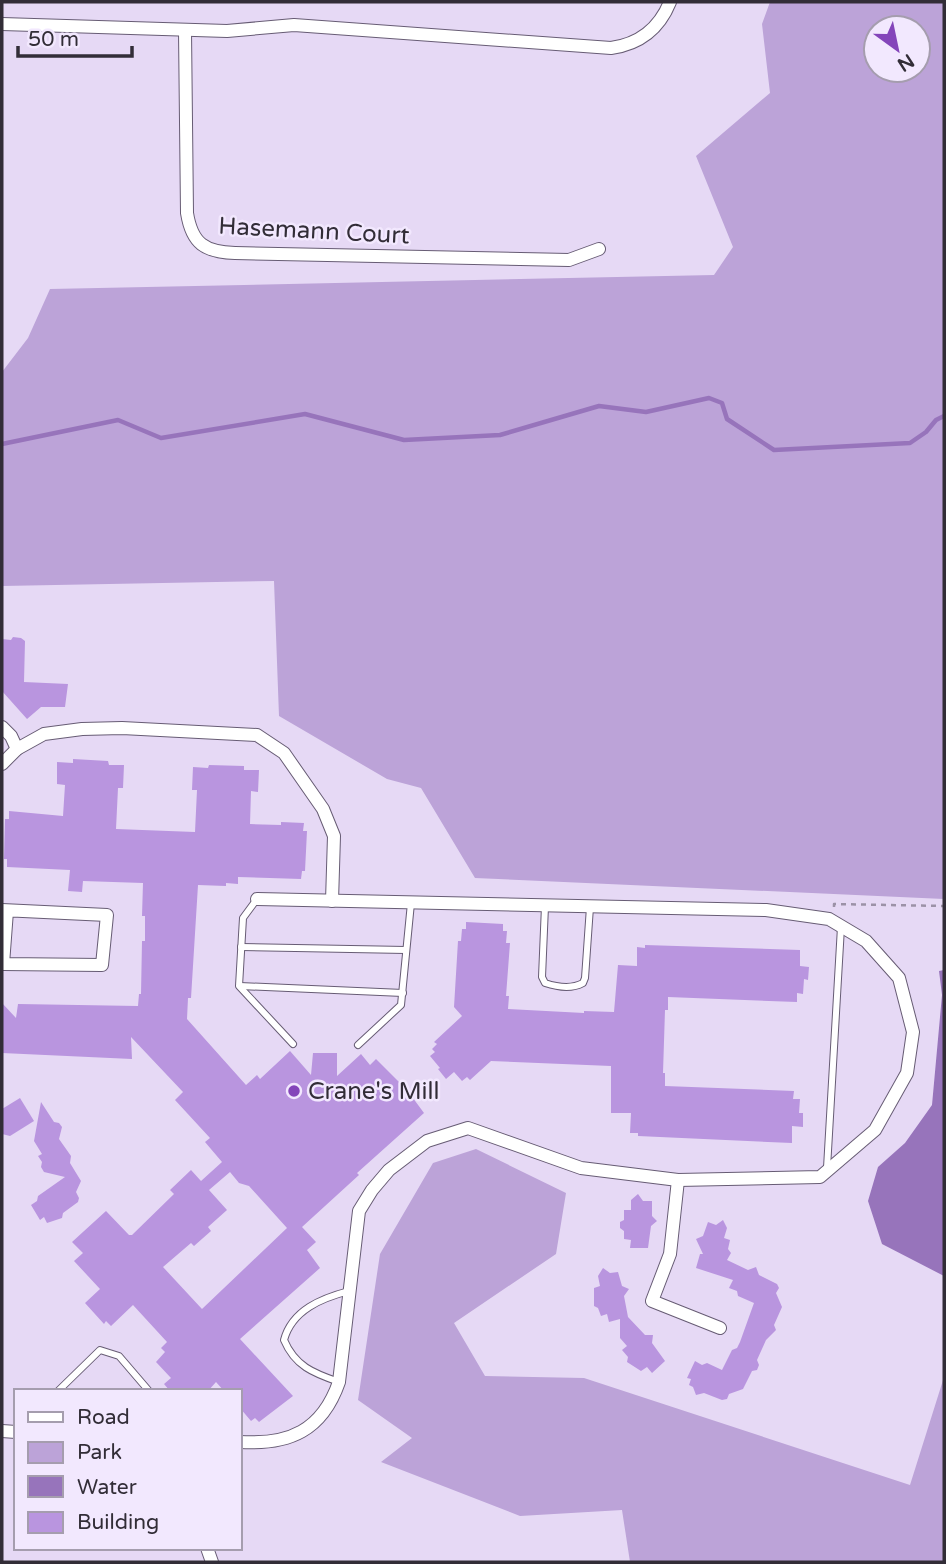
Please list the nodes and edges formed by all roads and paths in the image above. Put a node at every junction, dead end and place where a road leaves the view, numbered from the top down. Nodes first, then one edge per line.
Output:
1 (670, 2) edge
2 (2, 24) edge
3 (186, 31) junction
4 (599, 249) dead end
5 (2, 727) edge
6 (17, 749) junction
7 (2, 764) edge
8 (257, 899) joint
9 (332, 901) junction
10 (411, 903) junction
11 (545, 906) junction
12 (944, 906) edge
13 (590, 907) junction
14 (4, 911) edge
15 (835, 922) junction
16 (242, 947) junction
17 (407, 950) junction
18 (239, 986) junction
19 (402, 993) junction
20 (293, 1044) dead end
21 (358, 1045) dead end
22 (827, 1171) junction
23 (678, 1180) junction
24 (349, 1291) junction
25 (720, 1328) dead end
26 (338, 1382) junction
27 (60, 1389) edge
28 (147, 1389) edge
29 (242, 1442) edge

1 - 3 street
2 - 3 street
3 - 4 street, Hasemann Court
5 - 6 street
6 - 7 street
6 - 9 street
8 - 9 street
8 - 16 lane
9 - 10 street
10 - 11 street
10 - 17 lane
11 - 13 street
11 - 13 lane
12 - 15 path
13 - 15 street
14 - 14 street
15 - 22 lane
15 - 22 street
16 - 17 lane
16 - 18 lane
17 - 19 lane
18 - 19 lane
18 - 20 lane
19 - 21 lane
22 - 23 street
23 - 24 street
23 - 25 street
24 - 26 street
24 - 26 lane
26 - 29 street
27 - 28 lane

